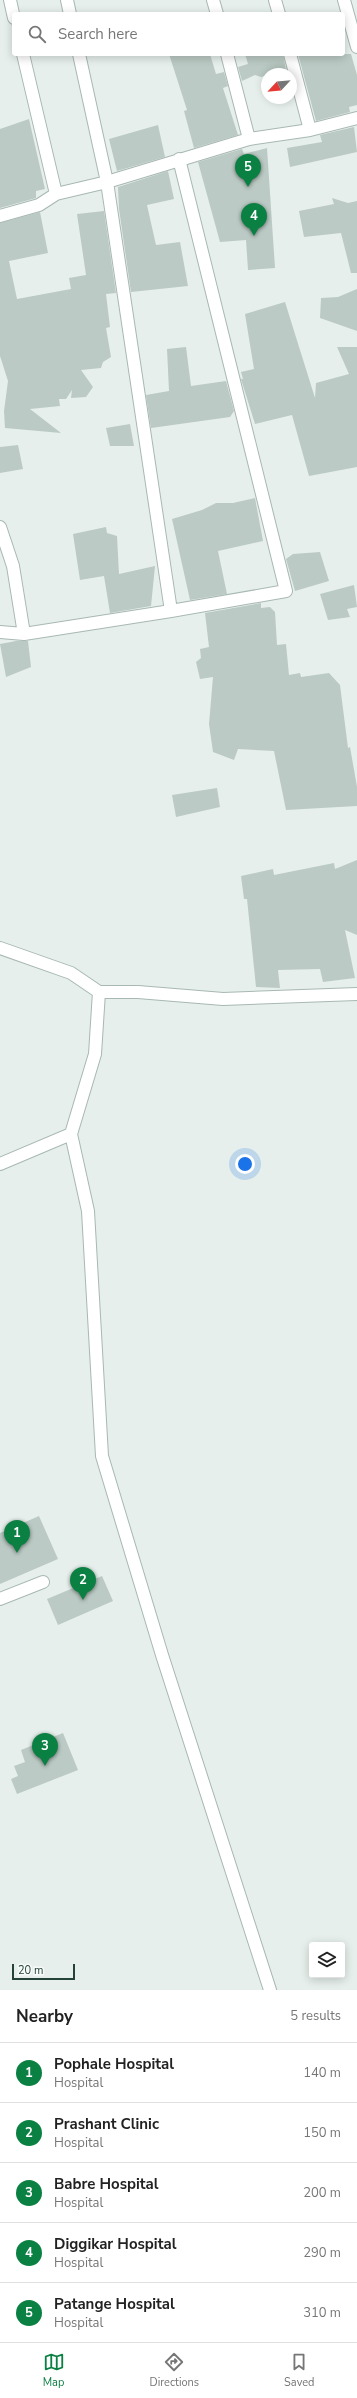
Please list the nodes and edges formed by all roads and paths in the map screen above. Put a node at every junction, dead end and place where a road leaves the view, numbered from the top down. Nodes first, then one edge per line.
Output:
1 (10, 0) edge
2 (67, 0) edge
3 (213, 0) edge
4 (275, 0) edge
5 (344, 0) edge
6 (13, 12) edge
7 (70, 12) edge
8 (216, 12) edge
9 (278, 12) edge
10 (357, 47) edge
11 (23, 56) edge
12 (79, 56) edge
13 (227, 56) edge
14 (291, 56) edge
15 (357, 120) edge
16 (310, 130) junction
17 (248, 139) junction
18 (179, 159) junction
19 (106, 182) junction
20 (56, 194) junction
21 (0, 216) edge
22 (0, 527) edge
23 (171, 611) junction
24 (0, 632) edge
25 (24, 634) junction
26 (0, 948) edge
27 (99, 992) junction
28 (357, 994) edge
29 (71, 1134) junction
30 (0, 1164) edge
31 (43, 1582) dead end
32 (0, 1599) edge
33 (270, 1990) edge

1 - 6 street
2 - 7 street
3 - 8 street
4 - 9 street
5 - 10 street
11 - 20 street
12 - 19 street
13 - 17 street
14 - 16 street
15 - 16 street
16 - 17 street
17 - 18 street
18 - 19 street
18 - 23 street
19 - 20 street
19 - 23 street
20 - 21 street
22 - 25 street
23 - 25 street
24 - 25 street
26 - 27 street
27 - 28 street
27 - 29 street
29 - 30 street
29 - 33 street
31 - 32 street

